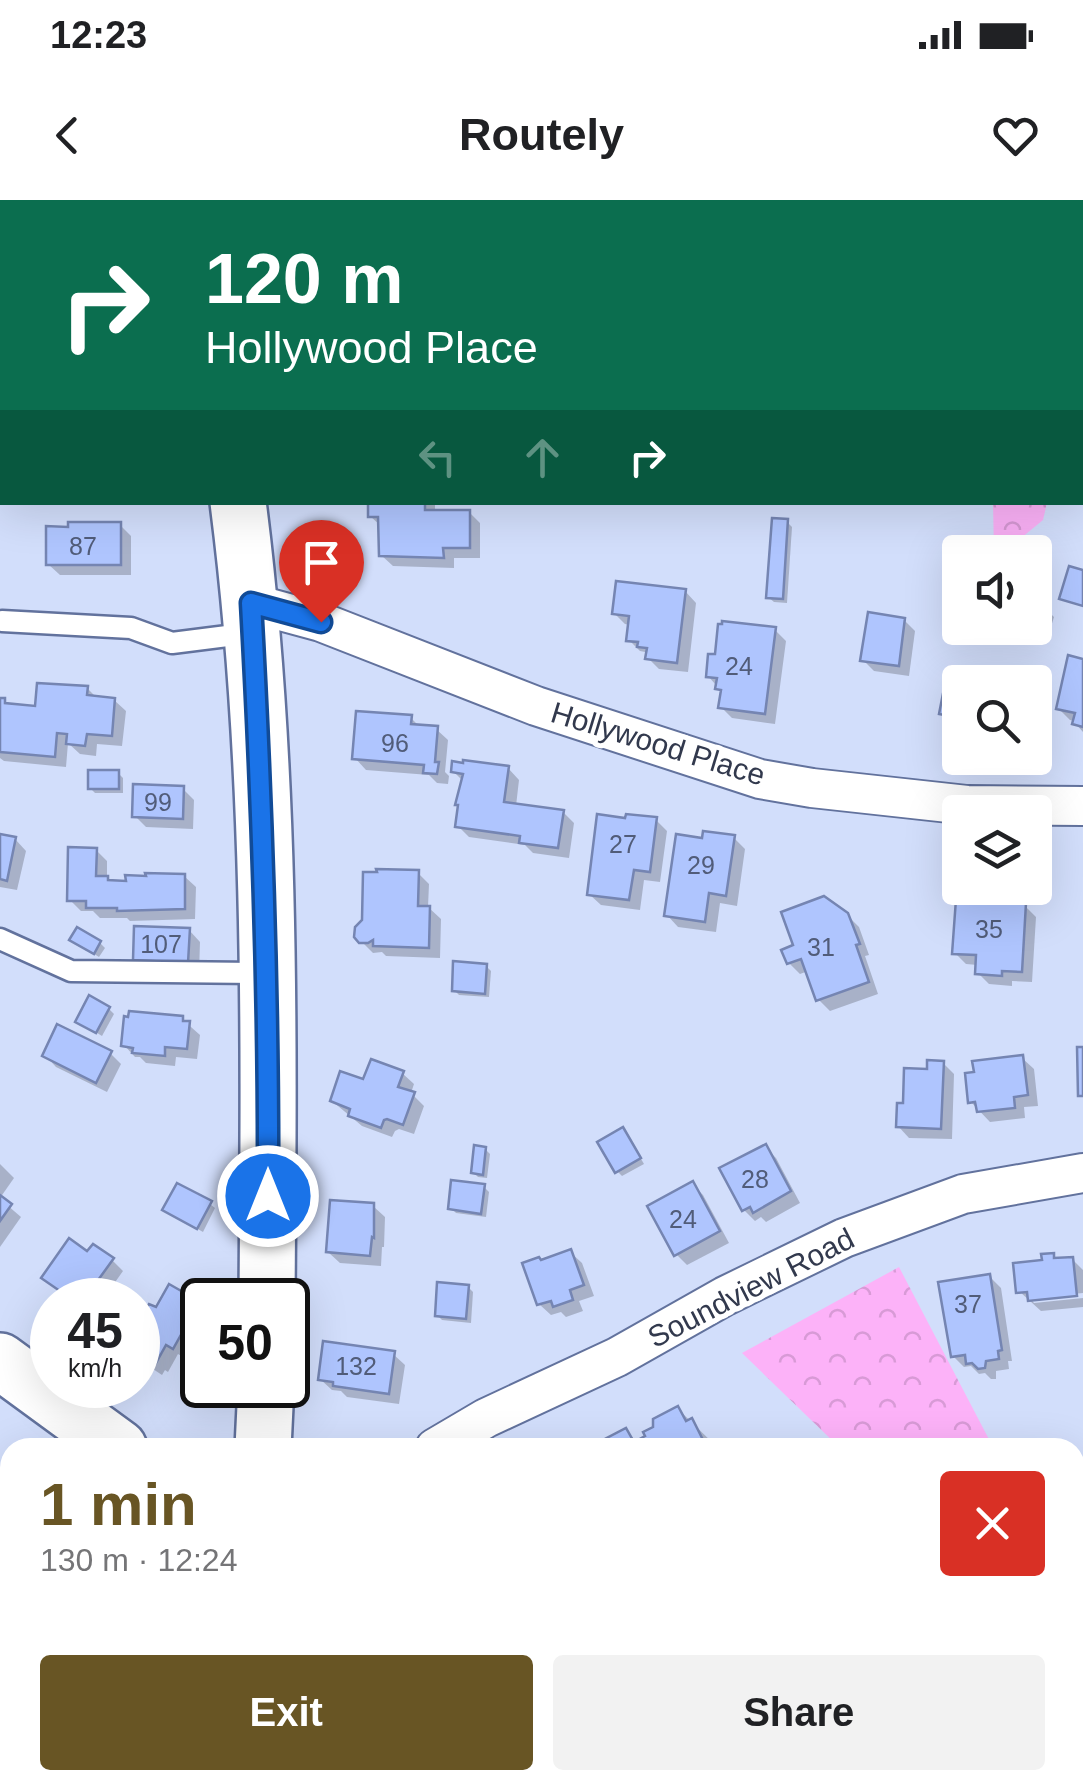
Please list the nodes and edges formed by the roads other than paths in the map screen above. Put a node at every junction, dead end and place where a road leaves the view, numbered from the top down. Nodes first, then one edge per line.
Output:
1 (238, 505) edge
2 (252, 618) junction
3 (2, 621) edge
4 (1083, 806) edge
5 (0, 938) edge
6 (266, 973) junction
7 (1083, 1173) edge
8 (267, 1278) edge
9 (0, 1361) edge
10 (265, 1408) edge
11 (106, 1438) edge
12 (263, 1438) edge
13 (452, 1438) edge

1 - 2 main road
2 - 3 lane
2 - 4 street, Hollywood Place
2 - 6 main road
5 - 6 lane
6 - 8 main road
7 - 13 street, Soundview Road
9 - 11 main road
10 - 12 main road

